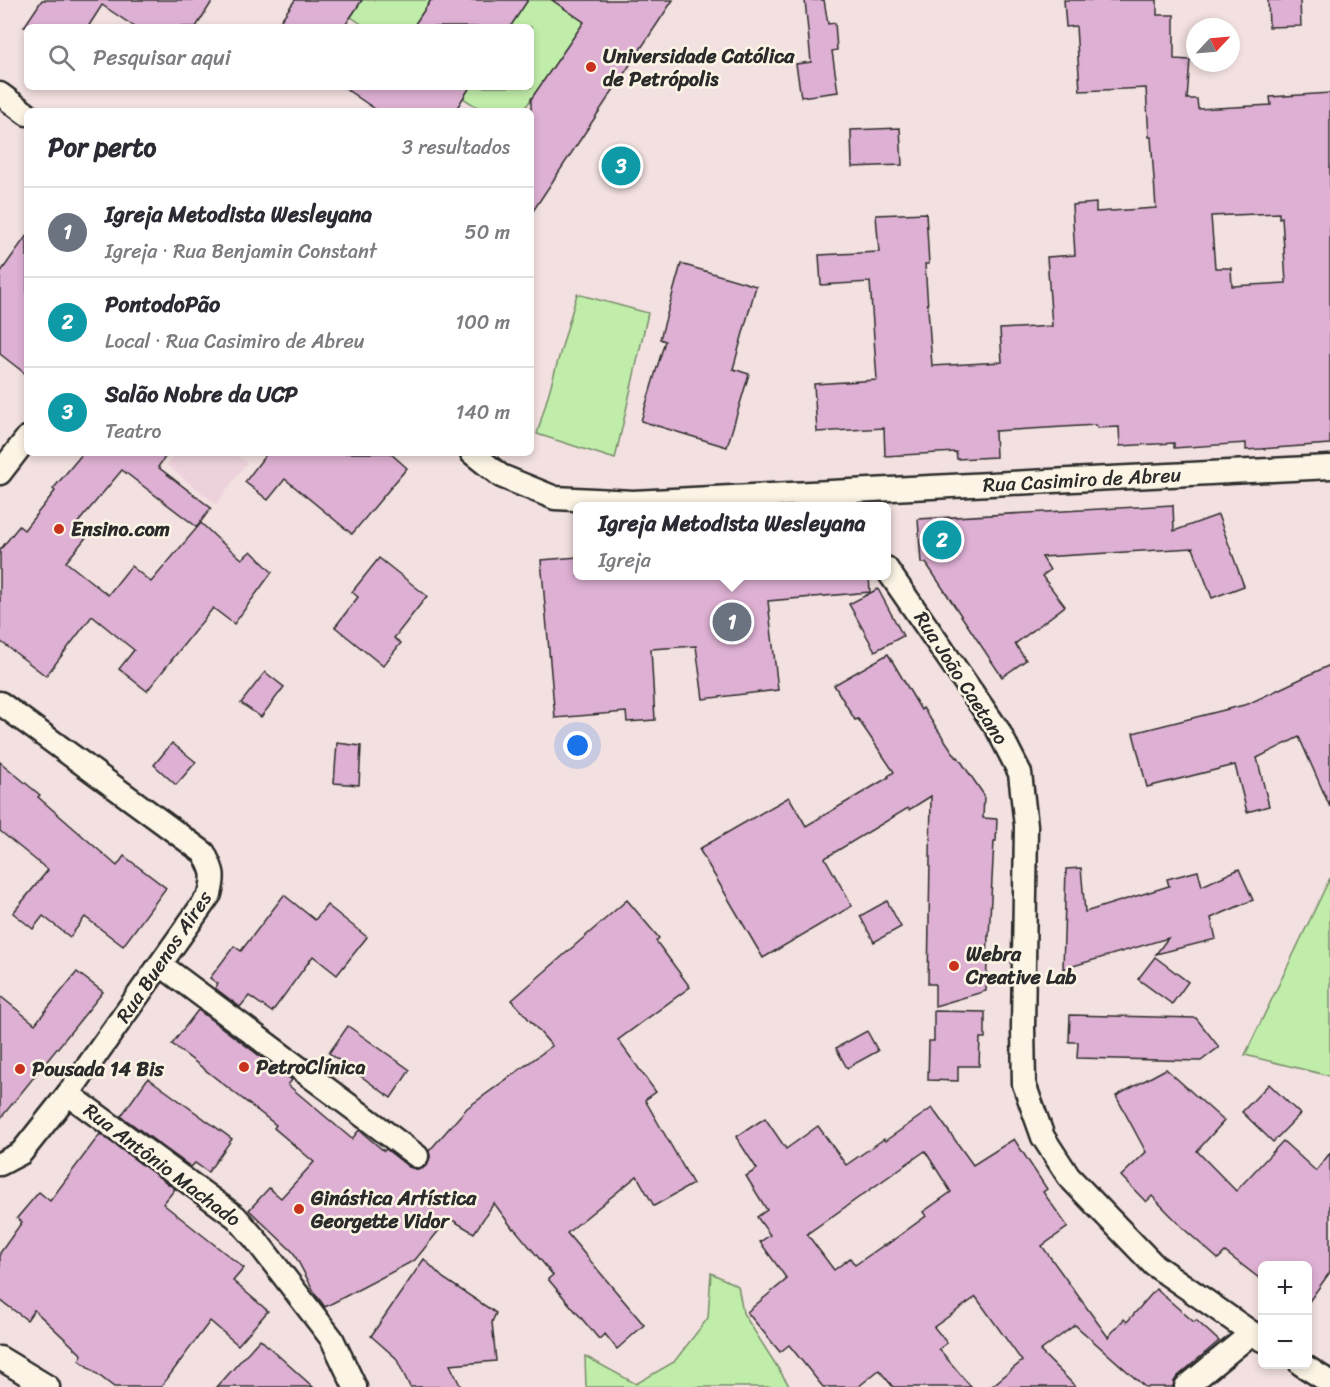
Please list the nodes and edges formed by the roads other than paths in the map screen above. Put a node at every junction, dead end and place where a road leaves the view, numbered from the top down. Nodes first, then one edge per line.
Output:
1 (0, 94) edge
2 (24, 112) edge
3 (24, 442) edge
4 (476, 456) edge
5 (1330, 466) edge
6 (0, 473) edge
7 (838, 500) edge
8 (633, 502) edge
9 (633, 502) edge
10 (891, 575) edge
11 (0, 703) edge
12 (160, 965) junction
13 (68, 1094) junction
14 (417, 1156) dead end
15 (0, 1164) edge
16 (1258, 1336) edge
17 (0, 1358) edge
18 (1308, 1369) edge
19 (1330, 1385) edge
20 (48, 1387) edge
21 (355, 1387) edge
22 (1186, 1387) edge

1 - 2 street
3 - 6 street
4 - 8 street, Rua Casimiro de Abreu
5 - 7 street, Rua Casimiro de Abreu
7 - 9 street, Rua Casimiro de Abreu
10 - 16 street, Rua João Caetano
11 - 12 street, Rua Buenos Aires
12 - 13 street, Rua Buenos Aires
12 - 14 street
13 - 15 street, Rua Buenos Aires
13 - 21 street, Rua Antônio Machado
16 - 22 street
17 - 20 street
18 - 19 street

